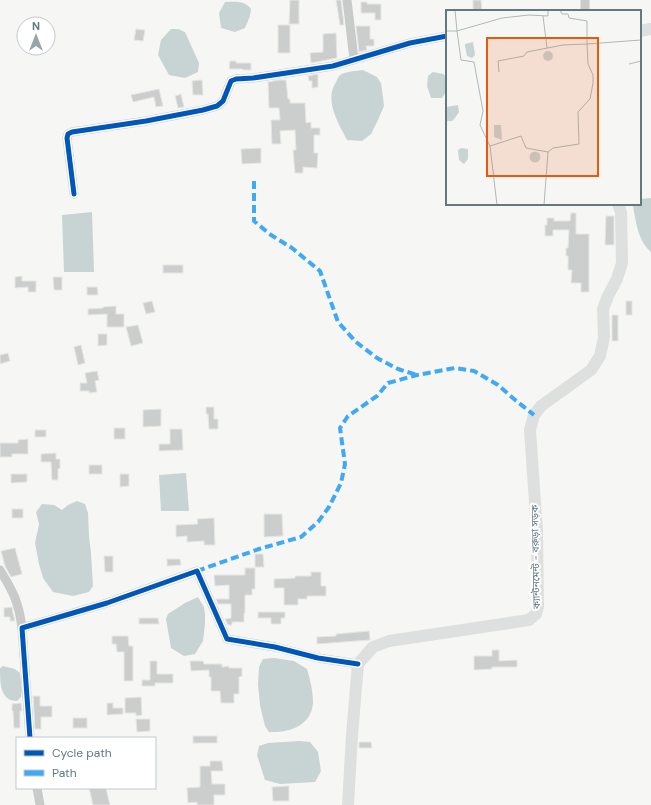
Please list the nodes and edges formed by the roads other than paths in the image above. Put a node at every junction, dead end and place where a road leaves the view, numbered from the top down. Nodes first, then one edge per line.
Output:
1 (347, 0) edge
2 (651, 29) edge
3 (641, 31) edge
4 (446, 36) edge
5 (354, 59) junction
6 (74, 194) dead end
7 (618, 205) edge
8 (0, 570) edge
9 (22, 628) junction
10 (358, 664) junction
11 (30, 737) edge
12 (37, 789) edge
13 (40, 805) edge
14 (348, 805) edge

1 - 5 street
2 - 3 main road
4 - 5 street
5 - 6 street
7 - 10 main road, ক্যান্টনমেন্ট - বরুড়া সড়ক
8 - 9 street
9 - 10 street
9 - 11 street
10 - 14 main road
12 - 13 street

